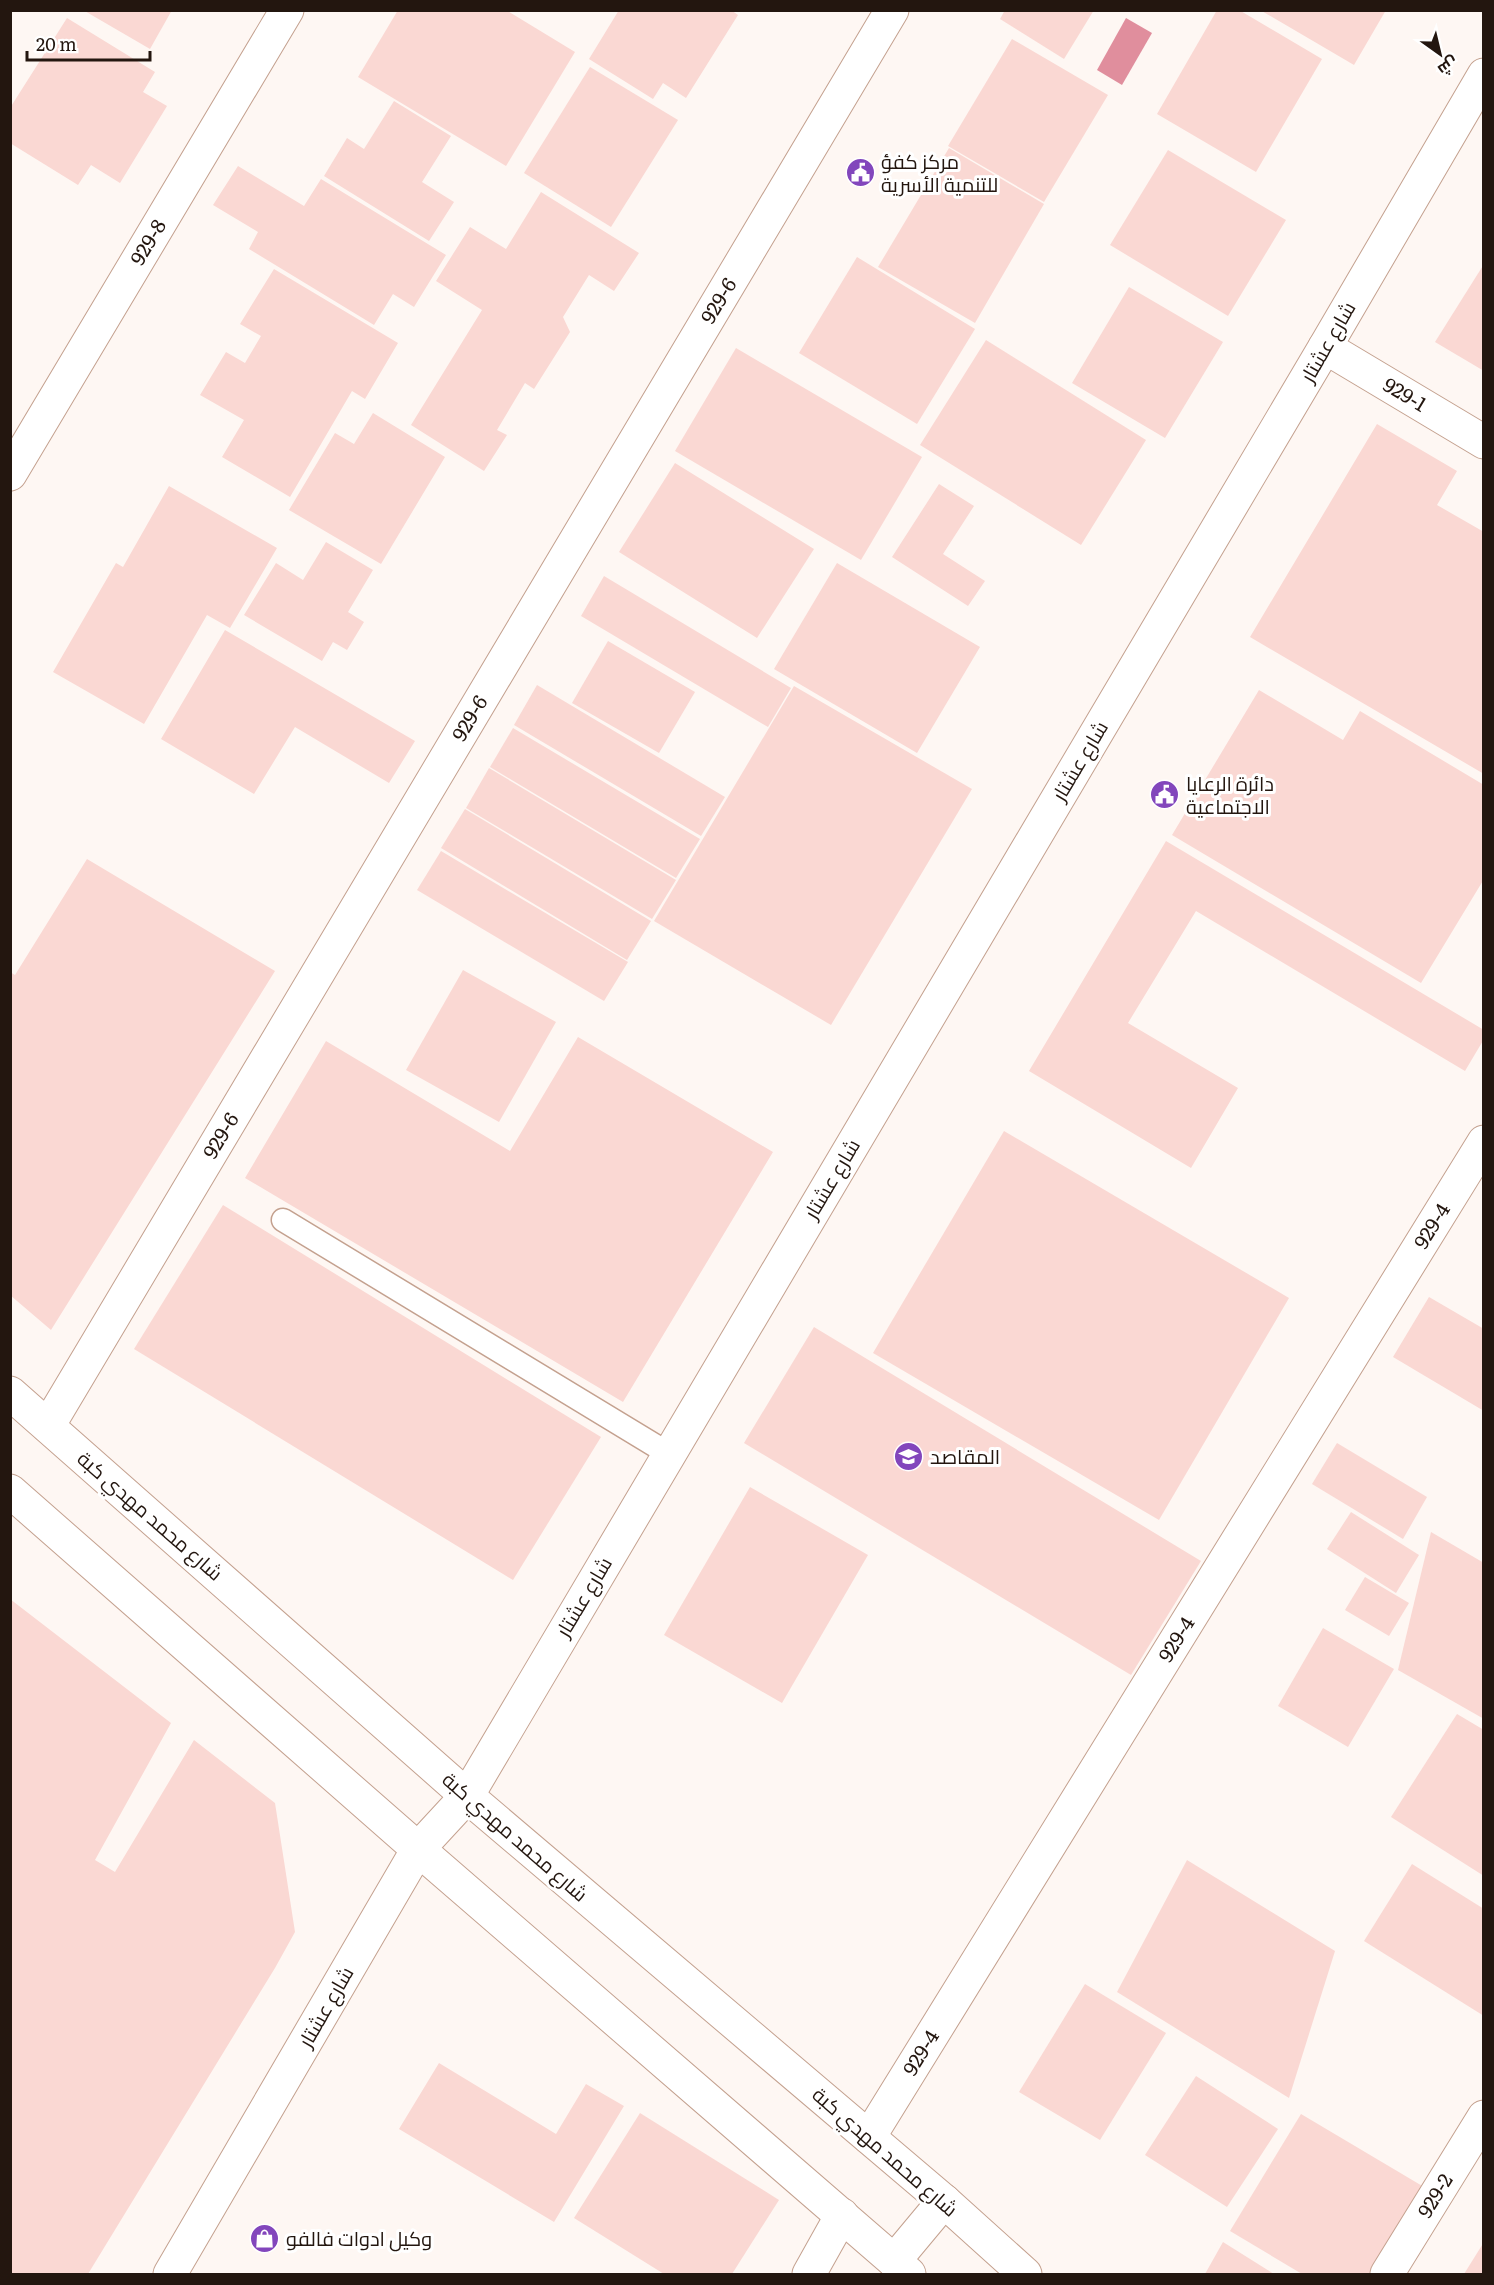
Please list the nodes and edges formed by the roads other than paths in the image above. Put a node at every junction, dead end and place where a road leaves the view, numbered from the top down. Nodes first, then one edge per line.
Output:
1 (287, 10) edge
2 (892, 10) edge
3 (1484, 75) edge
4 (1325, 347) junction
5 (1484, 442) edge
6 (10, 474) edge
7 (1484, 1142) edge
8 (283, 1221) dead end
9 (10, 1393) edge
10 (48, 1426) junction
11 (669, 1454) junction
12 (10, 1491) edge
13 (467, 1796) junction
14 (418, 1849) junction
15 (1484, 2117) edge
16 (868, 2137) junction
17 (944, 2201) junction
18 (842, 2215) junction
19 (902, 2268) edge
20 (170, 2274) edge
21 (809, 2274) edge
22 (1025, 2274) edge
23 (1387, 2274) edge

1 - 6 street, 929-8
2 - 10 street, 929-6
3 - 4 street, شارع عشتار
4 - 5 street, 929-1
4 - 11 street, شارع عشتار
7 - 16 street, 929-4
8 - 11 lane
9 - 10 street, شارع محمد مهدي كبة
10 - 13 street, شارع محمد مهدي كبة
11 - 13 street, شارع عشتار
12 - 14 street
13 - 14 street, شارع عشتار
13 - 16 street, شارع محمد مهدي كبة
14 - 18 street
14 - 20 street, شارع عشتار
15 - 23 street, 929-2
16 - 17 street, شارع محمد مهدي كبة
17 - 19 street
17 - 22 street, شارع محمد مهدي كبة
18 - 19 street
18 - 21 street

